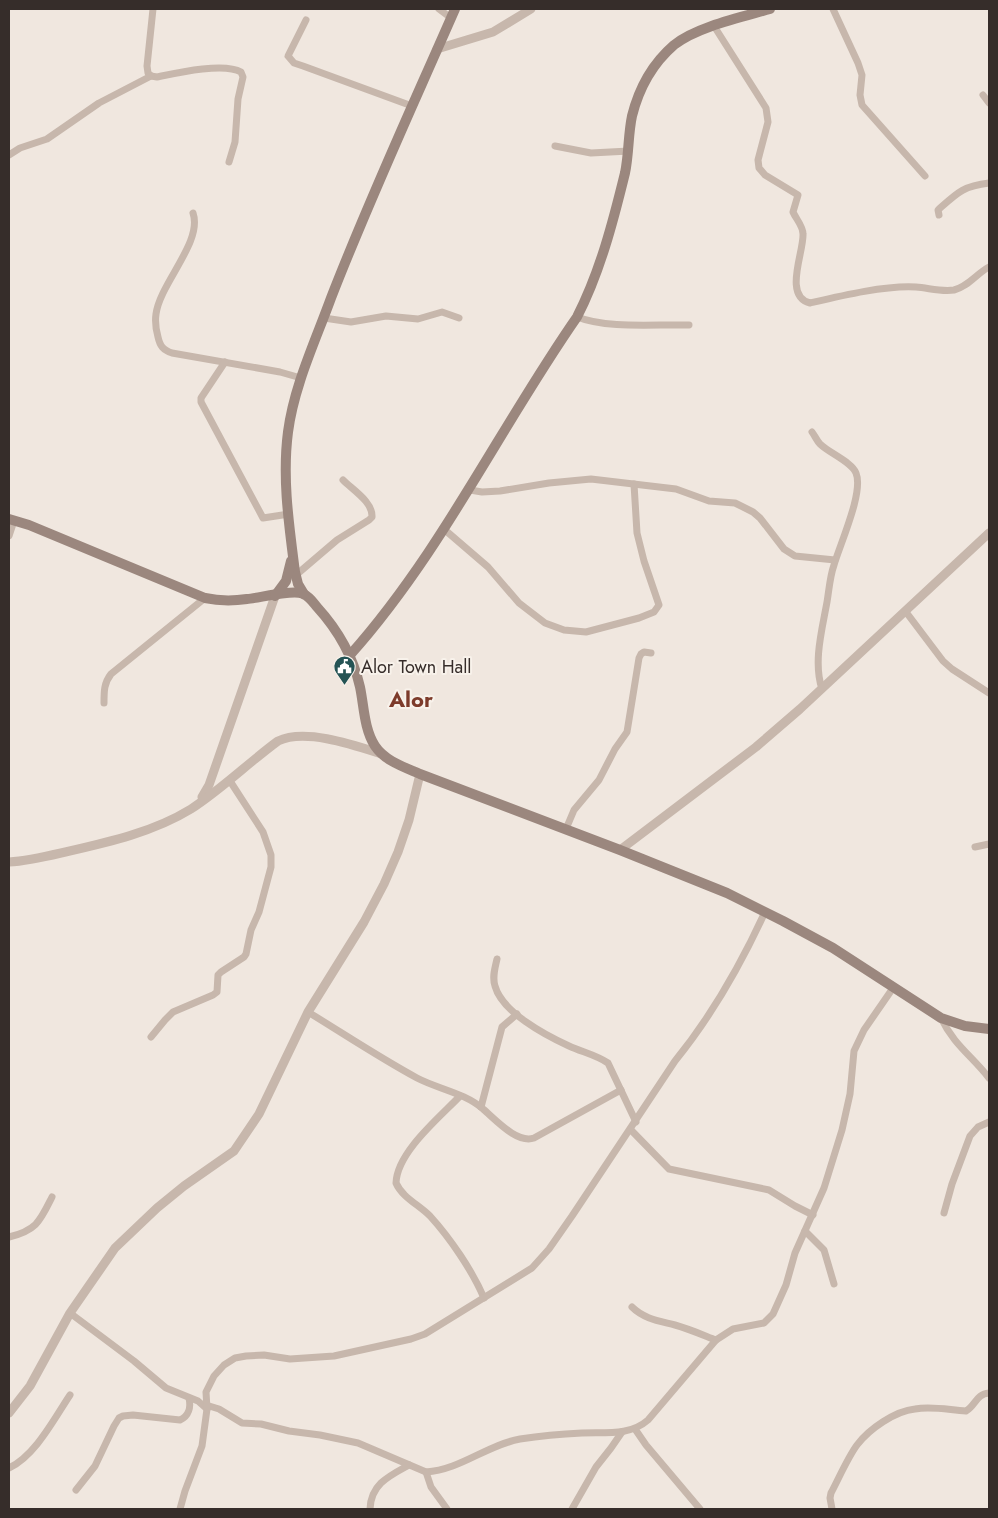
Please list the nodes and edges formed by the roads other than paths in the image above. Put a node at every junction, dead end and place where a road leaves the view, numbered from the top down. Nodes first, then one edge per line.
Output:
1 (153, 9) edge
2 (439, 9) edge
3 (531, 9) edge
4 (770, 9) edge
5 (833, 9) edge
6 (453, 13) edge
7 (306, 20) dead end
8 (714, 26) junction
9 (437, 49) junction
10 (151, 76) junction
11 (983, 95) dead end
12 (989, 103) edge
13 (412, 106) junction
14 (555, 146) dead end
15 (629, 151) junction
16 (9, 155) edge
17 (229, 162) dead end
18 (926, 176) dead end
19 (989, 183) edge
20 (193, 213) dead end
21 (939, 215) dead end
22 (989, 267) edge
23 (577, 317) junction
24 (324, 318) junction
25 (459, 318) dead end
26 (689, 325) dead end
27 (225, 362) junction
28 (301, 378) junction
29 (812, 432) dead end
30 (343, 480) dead end
31 (634, 484) junction
32 (470, 490) junction
33 (288, 514) junction
34 (11, 520) edge
35 (444, 530) junction
36 (989, 533) edge
37 (9, 536) edge
38 (293, 555) junction
39 (835, 560) junction
40 (296, 575) junction
41 (304, 594) junction
42 (275, 596) junction
43 (205, 598) junction
44 (906, 612) junction
45 (652, 653) dead end
46 (350, 656) junction
47 (822, 689) junction
48 (989, 693) edge
49 (104, 703) dead end
50 (382, 754) junction
51 (420, 774) junction
52 (212, 777) junction
53 (230, 781) junction
54 (220, 786) junction
55 (198, 803) junction
56 (566, 829) junction
57 (989, 844) edge
58 (975, 847) dead end
59 (620, 850) junction
60 (9, 862) edge
61 (765, 912) junction
62 (497, 959) dead end
63 (893, 988) junction
64 (308, 1012) junction
65 (517, 1014) junction
66 (941, 1018) junction
67 (989, 1030) edge
68 (150, 1037) dead end
69 (989, 1078) edge
70 (620, 1090) junction
71 (460, 1096) junction
72 (480, 1107) junction
73 (636, 1122) junction
74 (989, 1122) edge
75 (631, 1130) junction
76 (52, 1197) dead end
77 (944, 1213) dead end
78 (813, 1215) junction
79 (806, 1231) junction
80 (9, 1237) edge
81 (834, 1284) dead end
82 (484, 1298) junction
83 (632, 1307) dead end
84 (70, 1313) junction
85 (716, 1340) junction
86 (207, 1387) junction
87 (989, 1393) edge
88 (70, 1395) dead end
89 (191, 1399) junction
90 (207, 1407) junction
91 (9, 1413) edge
92 (635, 1429) junction
93 (622, 1432) junction
94 (409, 1465) junction
95 (9, 1468) edge
96 (426, 1472) junction
97 (76, 1490) dead end
98 (180, 1509) edge
99 (370, 1509) edge
100 (448, 1509) edge
101 (572, 1509) edge
102 (700, 1509) edge
103 (832, 1509) edge

1 - 10 street
2 - 6 street
3 - 9 street
4 - 8 main road
5 - 18 street
6 - 9 main road
7 - 13 street
8 - 15 main road
8 - 22 street
9 - 13 main road
10 - 16 street
10 - 17 street
11 - 12 street
13 - 24 main road
14 - 15 street
15 - 23 main road
19 - 21 street
20 - 27 street
23 - 26 street
23 - 32 main road
24 - 25 street
24 - 28 main road
27 - 28 street
27 - 33 street
28 - 33 main road
29 - 39 street
30 - 40 street
31 - 32 street
31 - 35 street
31 - 39 street
32 - 35 main road
33 - 38 main road
34 - 37 street
34 - 43 main road
35 - 46 main road
36 - 44 street
38 - 40 main road
38 - 42 main road
39 - 47 street
40 - 41 main road
41 - 42 main road
41 - 46 main road
42 - 43 main road
42 - 52 street
43 - 49 street
44 - 47 street
44 - 48 street
45 - 56 street
46 - 50 main road
47 - 59 street
50 - 51 main road
50 - 53 street
51 - 56 main road
51 - 64 street
52 - 54 street
52 - 55 street
53 - 54 street
53 - 68 street
54 - 55 street
55 - 60 street
56 - 59 main road
57 - 58 street
59 - 61 main road
61 - 63 main road
61 - 73 street
62 - 65 street
63 - 66 main road
63 - 78 street
64 - 71 street
64 - 84 street
65 - 70 street
65 - 72 street
66 - 67 main road
66 - 69 street
70 - 72 street
70 - 73 street
71 - 72 street
71 - 82 street
73 - 75 street
74 - 77 street
75 - 78 street
75 - 82 street
76 - 80 street
78 - 79 street
79 - 81 street
79 - 85 street
82 - 86 street
83 - 85 street
84 - 89 street
84 - 91 street
85 - 92 street
86 - 89 street
86 - 90 street
87 - 103 street
88 - 95 street
89 - 90 street
89 - 97 street
90 - 94 street
90 - 98 street
92 - 93 street
92 - 102 street
93 - 96 street
93 - 101 street
94 - 96 street
94 - 99 street
96 - 100 street

